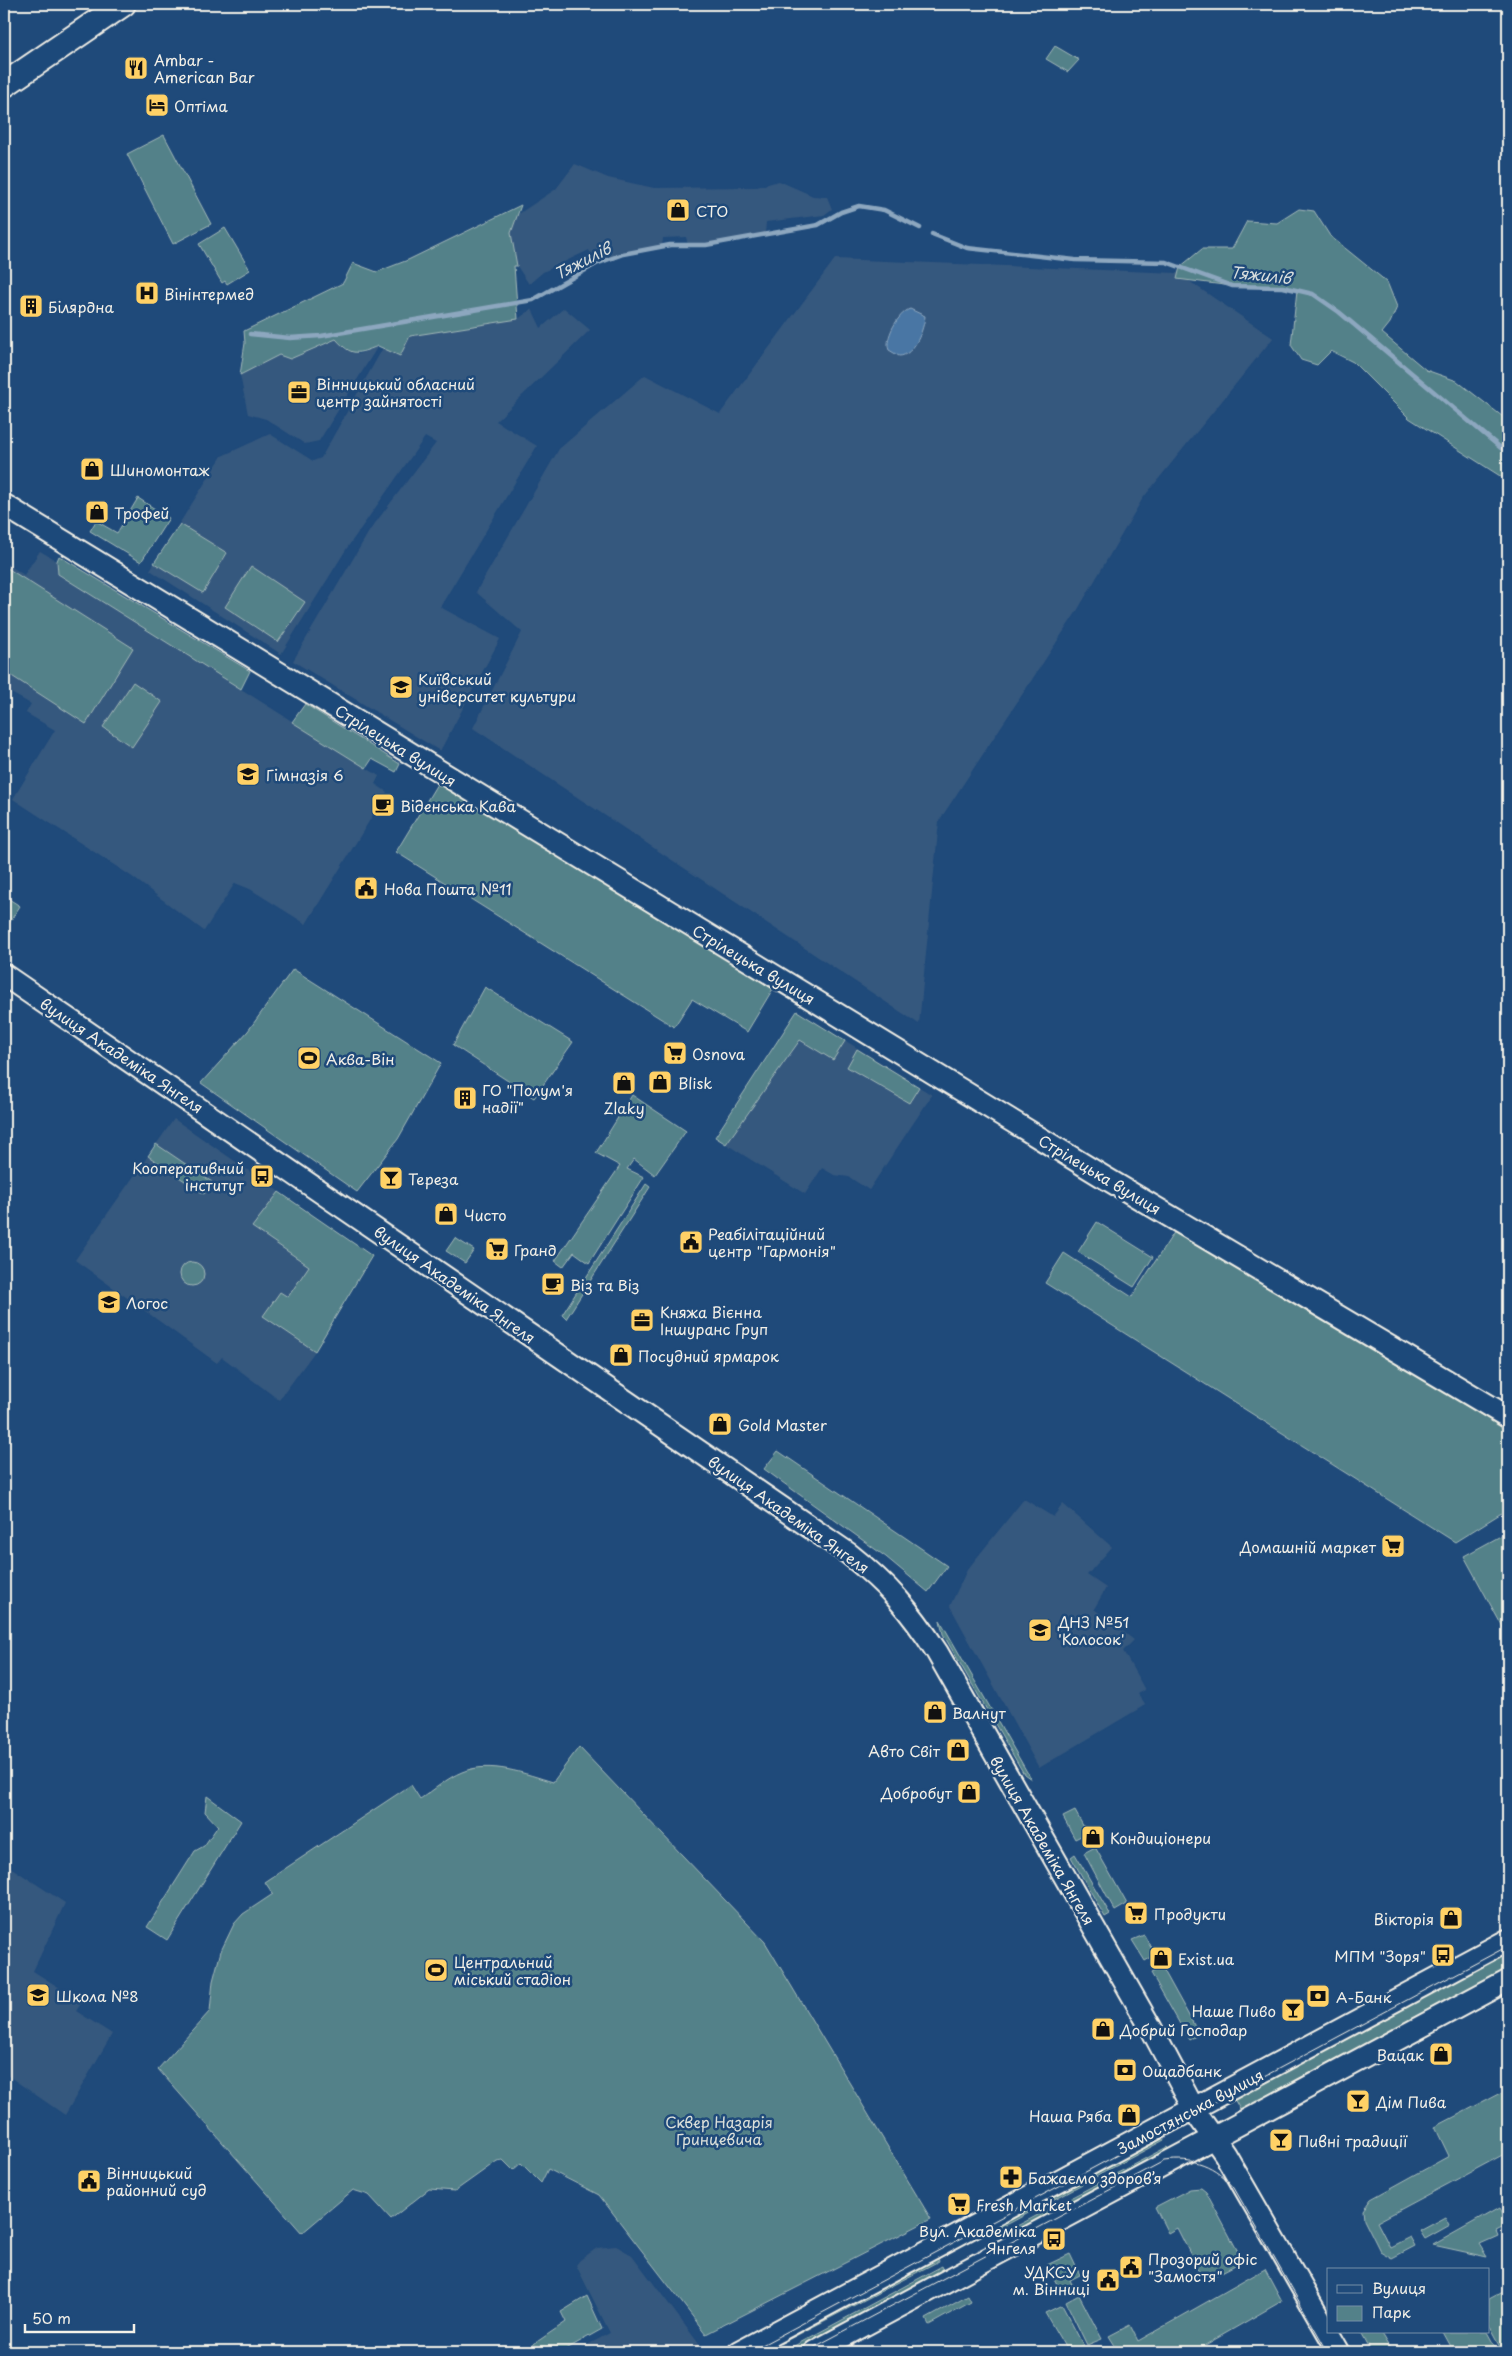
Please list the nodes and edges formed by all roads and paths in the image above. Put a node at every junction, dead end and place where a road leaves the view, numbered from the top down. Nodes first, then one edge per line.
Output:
1 (123, 4) edge
2 (4, 85) edge
3 (4, 505) edge
4 (4, 975) edge
5 (1508, 1417) edge
6 (1508, 1940) edge
7 (1508, 1980) edge
8 (1193, 2109) junction
9 (1214, 2137) junction
10 (1327, 2331) edge
11 (1329, 2334) edge
12 (739, 2352) edge
13 (814, 2352) edge
14 (1339, 2352) edge

1 - 2 main road
3 - 5 main road, Стрілецька вулиця
4 - 8 main road, вулиця Академіка Янгеля
6 - 8 main road, Замостянська вулиця
7 - 9 main road
8 - 9 main road, вулиця Академіка Янгеля
8 - 12 main road, Замостянська вулиця
9 - 10 main road, вулиця Академіка Янгеля
9 - 13 main road
11 - 14 main road, вулиця Академіка Янгеля

